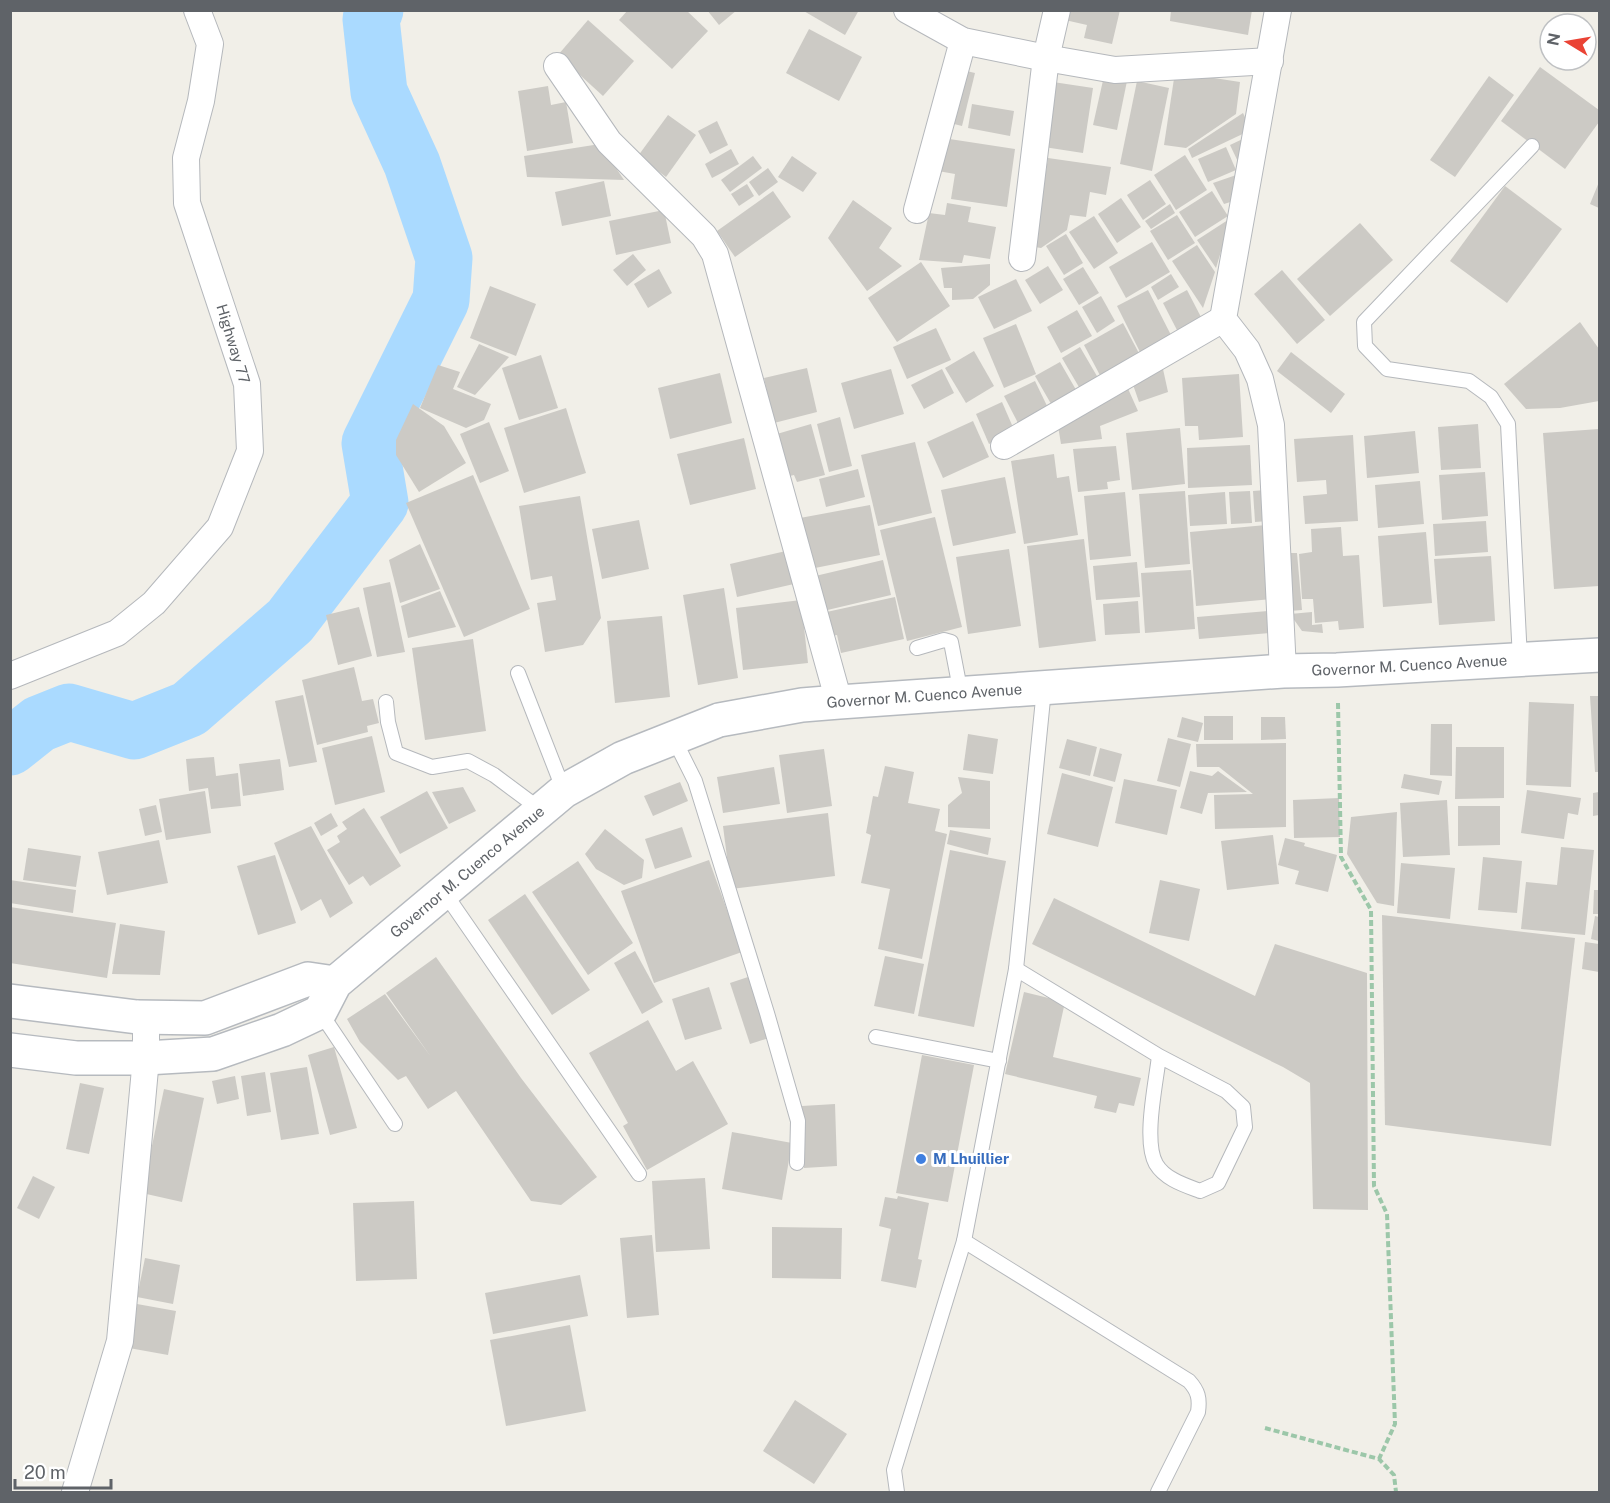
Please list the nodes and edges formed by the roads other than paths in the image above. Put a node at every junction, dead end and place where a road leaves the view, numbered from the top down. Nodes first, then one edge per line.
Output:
1 (197, 10) edge
2 (907, 10) edge
3 (1057, 10) edge
4 (1278, 10) edge
5 (963, 41) junction
6 (1046, 58) junction
7 (1270, 61) junction
8 (557, 66) dead end
9 (1532, 146) dead end
10 (917, 210) dead end
11 (1022, 258) dead end
12 (1223, 319) junction
13 (1004, 446) dead end
14 (917, 648) dead end
15 (1599, 655) edge
16 (1520, 659) junction
17 (1283, 671) junction
18 (518, 674) dead end
19 (10, 676) edge
20 (1044, 688) junction
21 (961, 694) junction
22 (386, 702) dead end
23 (839, 702) junction
24 (673, 736) junction
25 (553, 800) junction
26 (444, 892) junction
27 (1016, 969) junction
28 (335, 983) junction
29 (10, 1001) edge
30 (320, 1012) junction
31 (146, 1018) junction
32 (876, 1037) dead end
33 (10, 1050) edge
34 (1159, 1056) junction
35 (146, 1058) junction
36 (999, 1061) junction
37 (395, 1124) dead end
38 (796, 1163) dead end
39 (639, 1174) dead end
40 (964, 1241) junction
41 (75, 1492) edge
42 (897, 1492) edge
43 (1158, 1492) edge

1 - 19 street, Highway 77
2 - 5 street
3 - 6 street
4 - 7 street
5 - 6 street
5 - 10 street
6 - 7 street
6 - 11 street
7 - 12 street
8 - 23 street
9 - 16 lane
12 - 13 street
12 - 17 street
14 - 21 lane
15 - 16 main road, Governor M. Cuenco Avenue
16 - 17 main road, Governor M. Cuenco Avenue
17 - 20 main road, Governor M. Cuenco Avenue
18 - 25 lane
20 - 21 main road, Governor M. Cuenco Avenue
20 - 27 lane
21 - 23 main road, Governor M. Cuenco Avenue
22 - 25 lane
23 - 24 main road, Governor M. Cuenco Avenue
24 - 25 main road, Governor M. Cuenco Avenue
24 - 38 lane
25 - 26 main road, Governor M. Cuenco Avenue
26 - 28 main road, Governor M. Cuenco Avenue
26 - 39 lane
27 - 34 lane
27 - 36 lane
28 - 30 main road, Governor M. Cuenco Avenue
28 - 31 main road
29 - 31 main road
30 - 35 main road
30 - 37 lane
31 - 35 street
32 - 36 lane
33 - 35 main road
34 - 34 lane
35 - 41 street
36 - 40 lane
40 - 42 lane
40 - 43 lane

